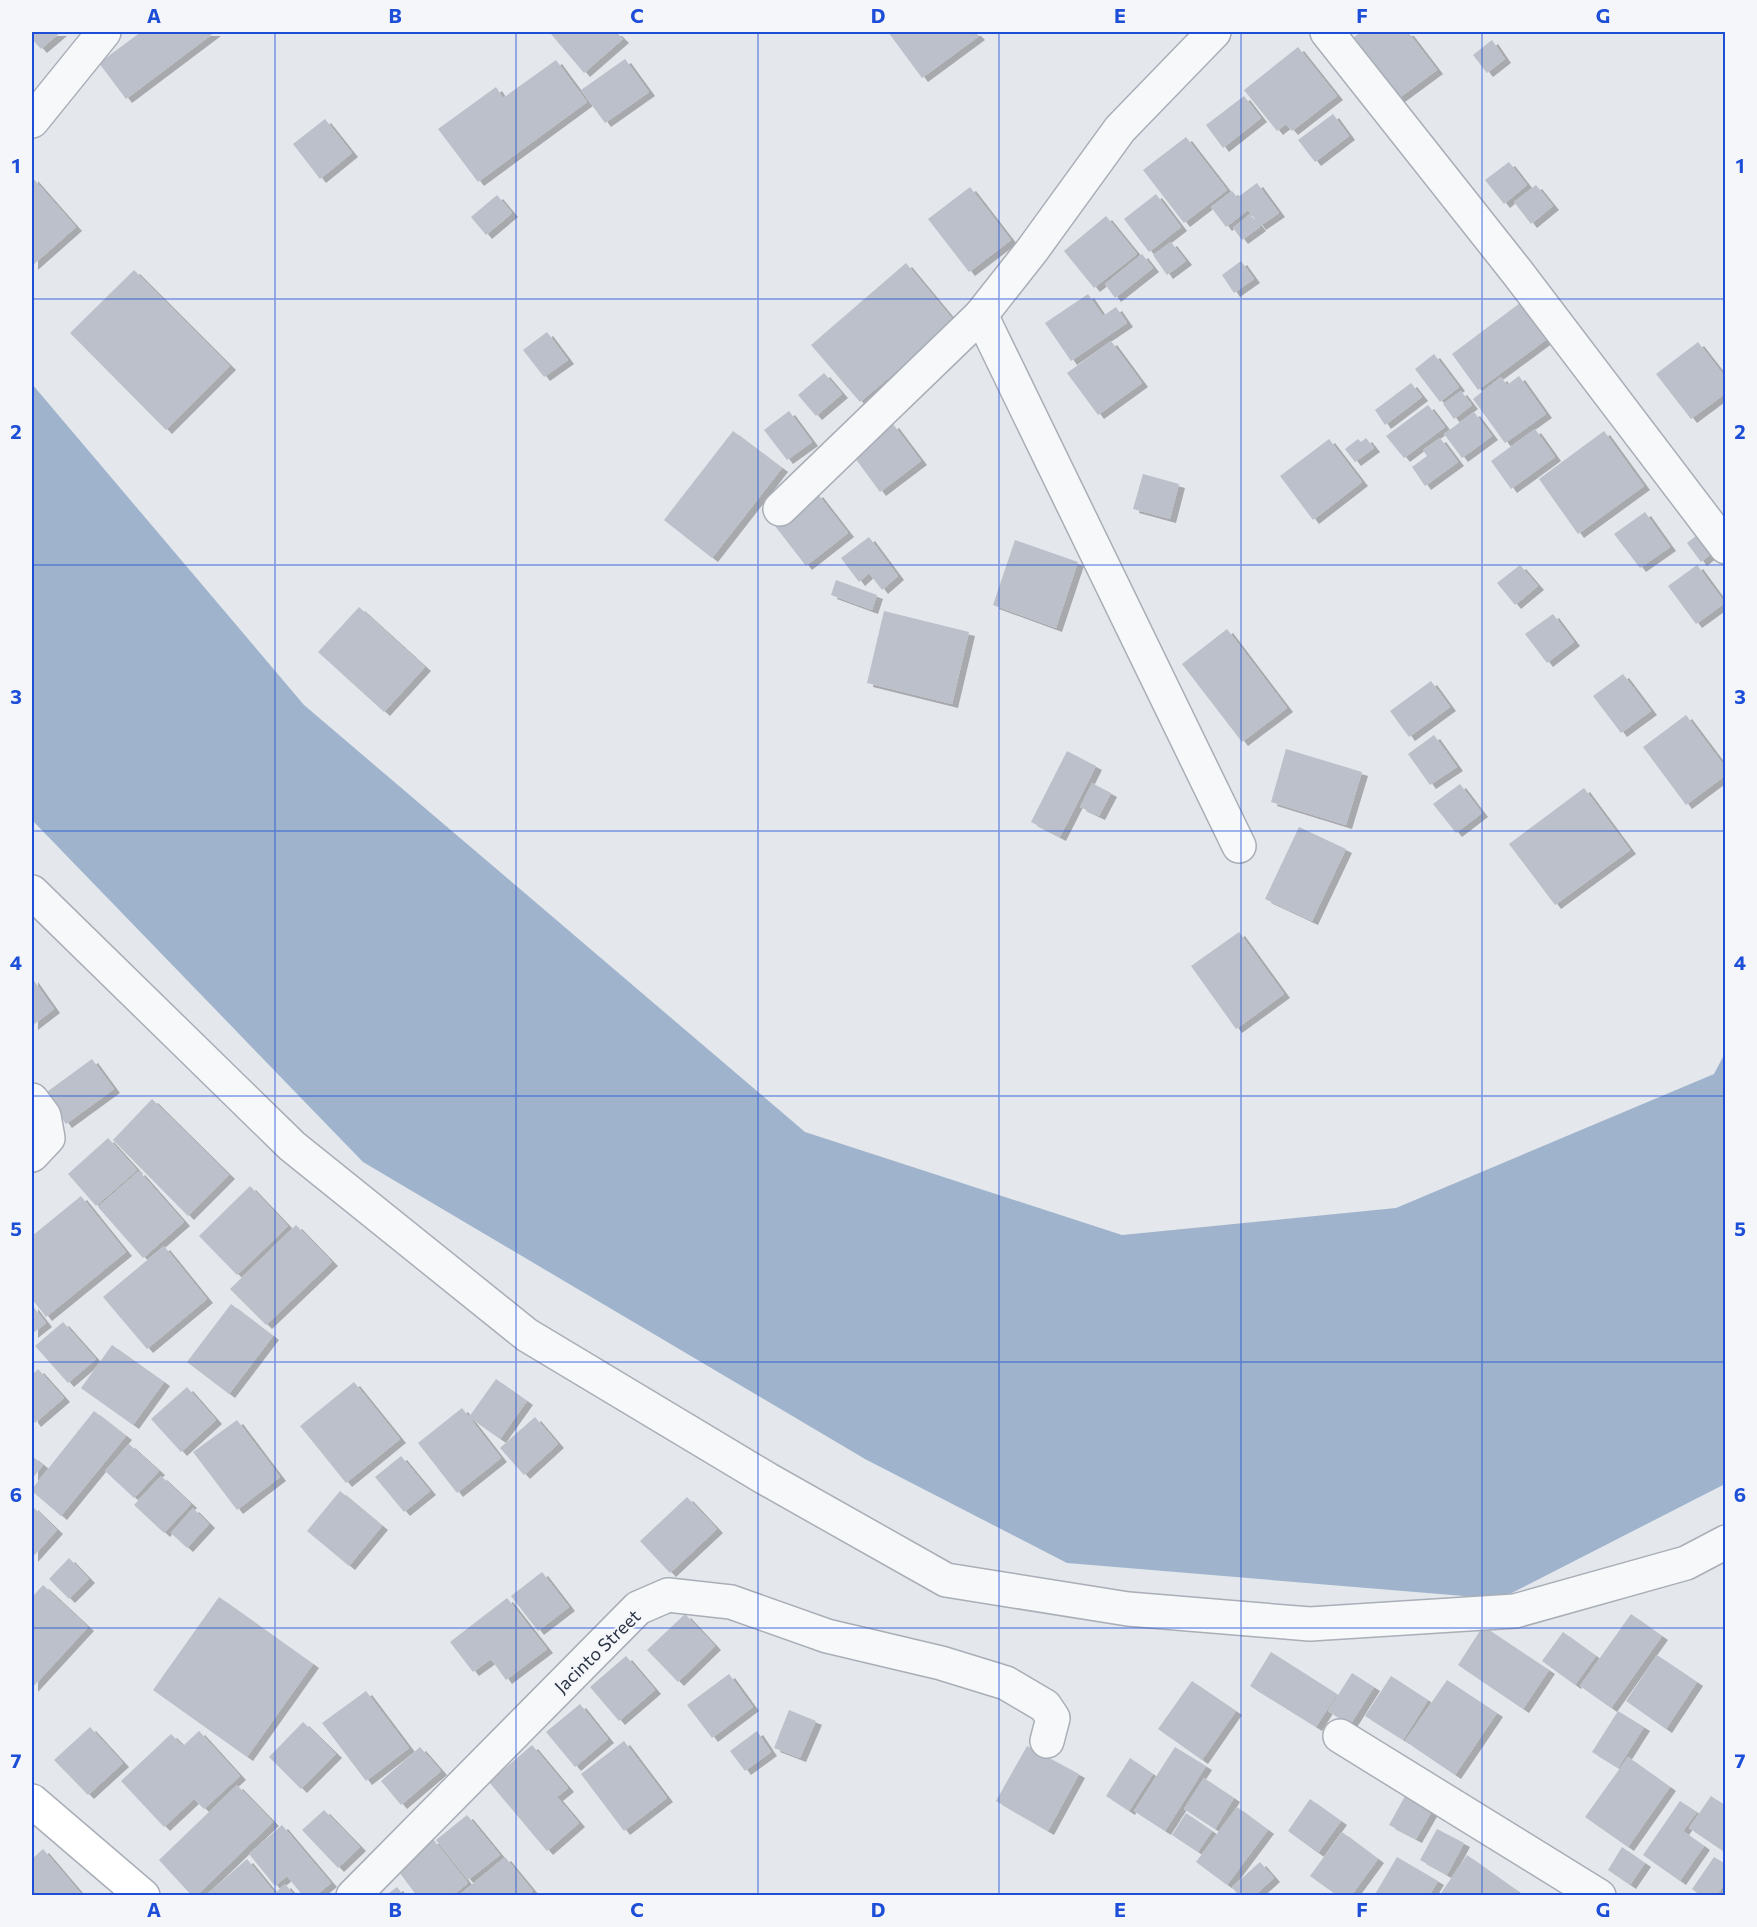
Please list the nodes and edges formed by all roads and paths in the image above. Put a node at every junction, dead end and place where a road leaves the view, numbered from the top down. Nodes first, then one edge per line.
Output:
1 (104, 32) edge
2 (1214, 32) edge
3 (1327, 32) edge
4 (32, 121) edge
5 (981, 315) junction
6 (780, 509) dead end
7 (1725, 547) edge
8 (1239, 846) dead end
9 (32, 892) edge
10 (32, 1100) edge
11 (40, 1146) edge
12 (1725, 1542) edge
13 (1340, 1736) dead end
14 (1047, 1741) dead end
15 (32, 1801) edge
16 (143, 1896) edge
17 (353, 1896) edge
18 (1599, 1896) edge

1 - 4 street
2 - 5 street
3 - 7 street
5 - 6 street
5 - 8 street
9 - 12 street
10 - 11 street
13 - 18 street
14 - 17 street, Jacinto Street
15 - 16 street

